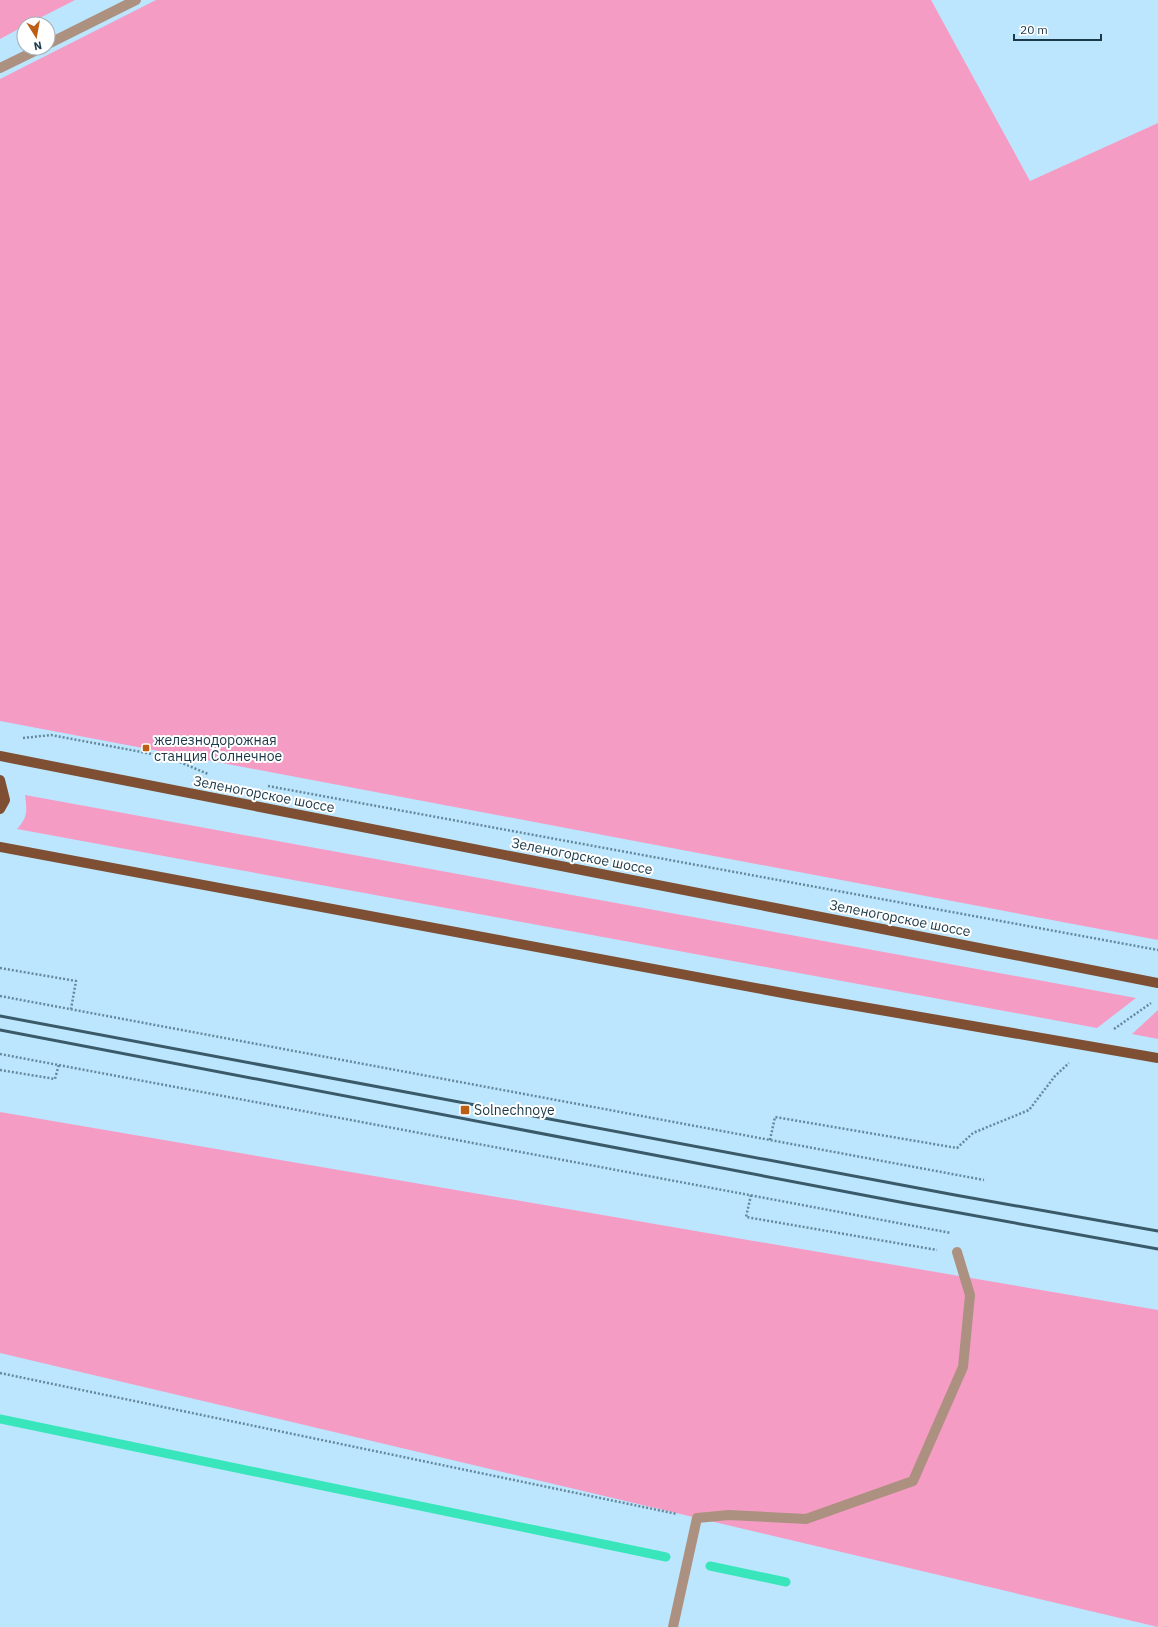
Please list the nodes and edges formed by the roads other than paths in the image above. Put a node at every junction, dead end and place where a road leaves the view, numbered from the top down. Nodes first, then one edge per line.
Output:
1 (136, 0) edge
2 (56, 40) edge
3 (24, 56) edge
4 (0, 68) edge
5 (0, 756) edge
6 (0, 780) edge
7 (0, 809) edge
8 (0, 847) edge
9 (1158, 983) edge
10 (1158, 1058) edge
11 (957, 1252) road end
12 (673, 1627) edge

1 - 2 street
3 - 4 street
5 - 9 main road, Зеленогорское шоссе
6 - 7 main road
8 - 10 main road
11 - 12 street

